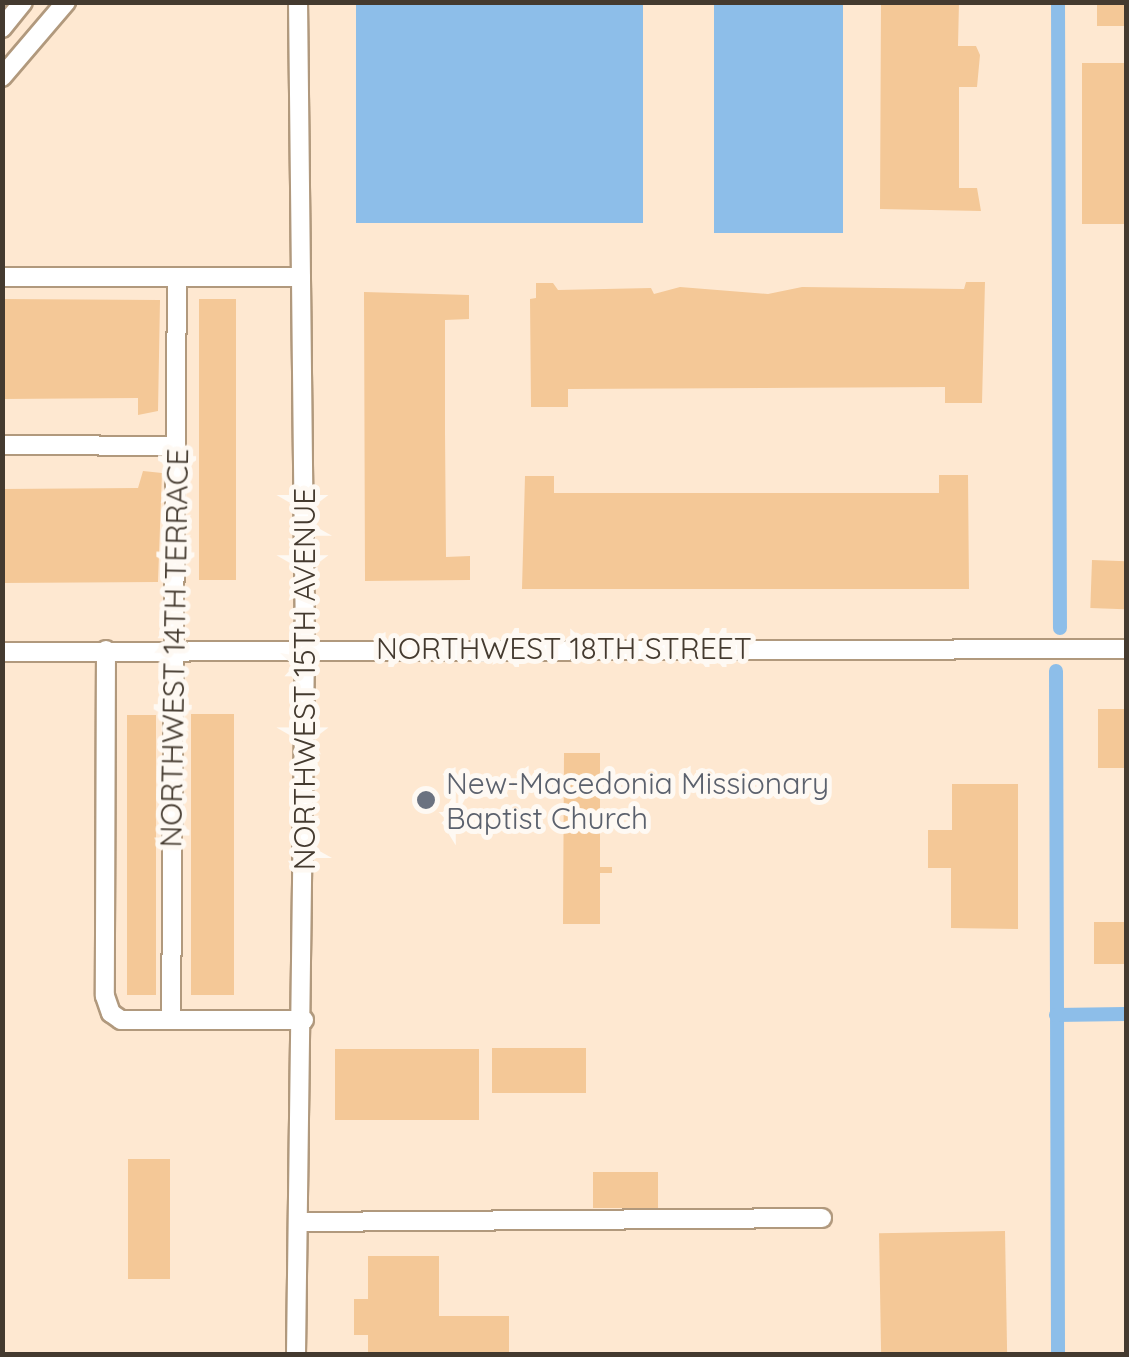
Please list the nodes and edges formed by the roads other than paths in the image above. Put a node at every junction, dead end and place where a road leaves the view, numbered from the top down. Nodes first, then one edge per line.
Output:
1 (22, 2) edge
2 (66, 2) edge
3 (298, 2) edge
4 (2, 28) edge
5 (2, 77) edge
6 (2, 277) edge
7 (176, 277) junction
8 (301, 277) junction
9 (2, 445) edge
10 (176, 446) junction
11 (305, 648) junction
12 (1126, 649) edge
13 (106, 650) junction
14 (174, 650) junction
15 (2, 652) edge
16 (170, 1020) junction
17 (304, 1020) junction
18 (822, 1218) dead end
19 (298, 1222) junction
20 (296, 1354) edge

1 - 4 street
2 - 5 street
3 - 8 street, NORTHWEST 15TH AVENUE
6 - 7 street
7 - 8 street
7 - 10 street, NORTHWEST 14TH TERRACE
8 - 11 street, NORTHWEST 15TH AVENUE
9 - 10 street
10 - 14 street, NORTHWEST 14TH TERRACE
11 - 12 street, NORTHWEST 18TH STREET
11 - 14 street, NORTHWEST 18TH STREET
11 - 17 street, NORTHWEST 15TH AVENUE
13 - 14 street, NORTHWEST 18TH STREET
13 - 15 street, NORTHWEST 18TH STREET
13 - 16 street
14 - 16 street, NORTHWEST 14TH TERRACE
16 - 17 street
17 - 19 street, NORTHWEST 15TH AVENUE
18 - 19 street
19 - 20 street, NORTHWEST 15TH AVENUE

